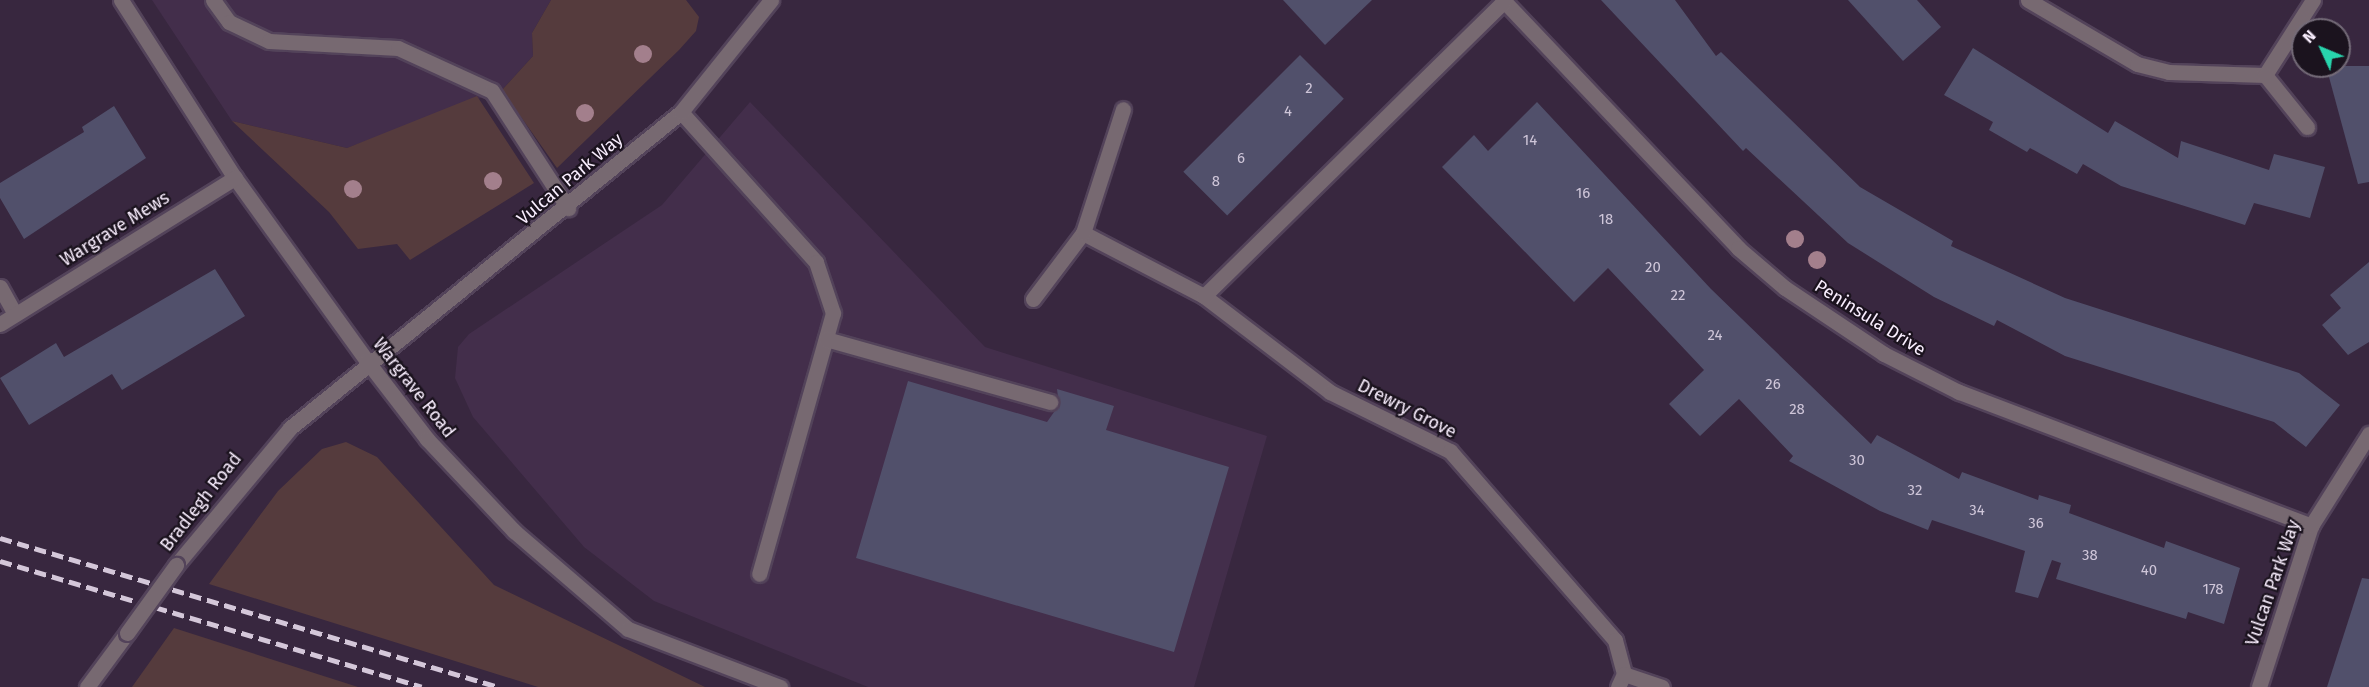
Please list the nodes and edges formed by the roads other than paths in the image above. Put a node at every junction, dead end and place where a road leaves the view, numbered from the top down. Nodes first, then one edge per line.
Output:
1 (121, 0) edge
2 (213, 0) edge
3 (771, 0) edge
4 (2028, 0) edge
5 (2313, 0) edge
6 (1503, 1) edge
7 (2265, 75) junction
8 (1123, 109) dead end
9 (681, 112) junction
10 (2307, 127) dead end
11 (235, 178) junction
12 (568, 208) junction
13 (1083, 232) junction
14 (0, 287) edge
15 (1204, 296) junction
16 (1033, 299) dead end
17 (15, 314) junction
18 (0, 324) edge
19 (826, 339) junction
20 (367, 361) junction
21 (1050, 402) dead end
22 (2369, 434) edge
23 (2311, 526) junction
24 (759, 574) dead end
25 (1621, 681) edge
26 (87, 687) edge
27 (780, 687) edge
28 (1662, 687) edge
29 (2259, 687) edge

1 - 11 street, Wargrave Road
2 - 12 street
3 - 9 street, Vulcan Park Way
4 - 7 street
5 - 7 street
6 - 15 street
6 - 23 street, Peninsula Drive
7 - 10 street
8 - 13 street
9 - 12 street, Vulcan Park Way
9 - 19 street
11 - 17 street, Wargrave Mews
11 - 20 street, Wargrave Road
12 - 20 street, Vulcan Park Way
13 - 15 street, Drewry Grove
13 - 16 street
14 - 17 street
15 - 25 street, Drewry Grove
17 - 18 street, Wargrave Mews
19 - 21 street
19 - 24 street
20 - 26 street, Bradlegh Road, bridge
20 - 27 street, Wargrave Road
22 - 23 street, Vulcan Park Way
23 - 29 street, Vulcan Park Way
25 - 28 street, Drewry Grove

